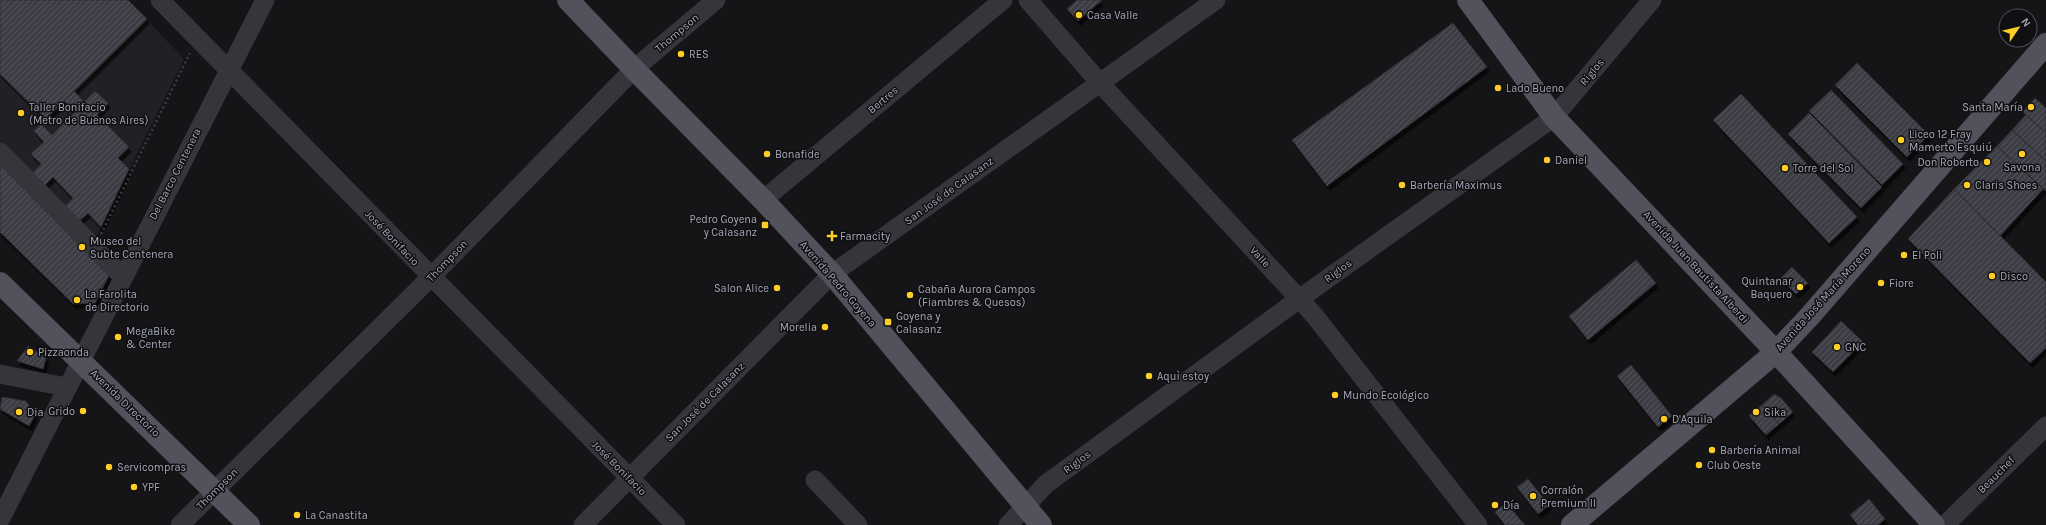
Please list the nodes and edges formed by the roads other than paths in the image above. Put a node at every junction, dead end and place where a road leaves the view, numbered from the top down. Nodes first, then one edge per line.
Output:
1 (160, 0) edge
2 (265, 0) edge
3 (568, 0) edge
4 (580, 0) edge
5 (716, 0) edge
6 (1003, 0) edge
7 (1028, 0) edge
8 (1216, 0) edge
9 (1652, 0) edge
10 (1475, 4) edge
11 (2046, 44) edge
12 (628, 62) junction
13 (228, 71) junction
14 (1100, 83) junction
15 (1554, 117) junction
16 (0, 152) edge
17 (763, 200) junction
18 (832, 274) junction
19 (123, 277) junction
20 (431, 277) junction
21 (0, 283) edge
22 (1299, 299) junction
23 (1776, 352) junction
24 (81, 360) junction
25 (0, 374) edge
26 (66, 387) junction
27 (2046, 426) edge
28 (629, 479) junction
29 (814, 480) dead end
30 (215, 491) junction
31 (1026, 507) junction
32 (0, 520) edge
33 (180, 525) edge
34 (249, 525) edge
35 (583, 525) edge
36 (676, 525) edge
37 (858, 525) edge
38 (1008, 525) edge
39 (1041, 525) edge
40 (1478, 525) edge
41 (1572, 525) edge
42 (1934, 525) edge
43 (1945, 525) edge

1 - 13 street, José Bonifacio
2 - 13 street, Del Barco Centenera
3 - 12 main road, Avenida Pedro Goyena
4 - 12 main road, Avenida Pedro Goyena
5 - 12 street, Thompson
6 - 17 street, Bertres
7 - 14 street, Valle
8 - 14 street, San José de Calasanz
9 - 15 street, Riglos
10 - 15 main road, Avenida Juan Bautista Alberdi
11 - 23 main road, Avenida José María Moreno
12 - 17 main road, Avenida Pedro Goyena
12 - 20 street, Thompson
13 - 19 street, Del Barco Centenera
13 - 20 street, José Bonifacio
14 - 18 street, San José de Calasanz
14 - 22 street, Valle
15 - 22 street, Riglos
15 - 23 main road, Avenida Juan Bautista Alberdi
16 - 19 street
17 - 18 main road, Avenida Pedro Goyena
18 - 28 street, San José de Calasanz
18 - 31 main road, Avenida Pedro Goyena
19 - 24 street, Del Barco Centenera
20 - 28 street, José Bonifacio
20 - 30 street, Thompson
21 - 24 main road, Avenida Directorio
22 - 31 street, Riglos
22 - 40 street, Valle
23 - 41 main road, Avenida José María Moreno
23 - 42 main road, Avenida Juan Bautista Alberdi
24 - 26 street, Del Barco Centenera
24 - 30 main road, Avenida Directorio
25 - 26 street
26 - 32 street, Del Barco Centenera
27 - 43 street, Beauchef
28 - 35 street, San José de Calasanz
28 - 36 street, José Bonifacio
29 - 37 street
30 - 33 street, Thompson
30 - 34 main road, Avenida Directorio
31 - 38 street, Riglos
31 - 39 main road, Avenida Pedro Goyena

